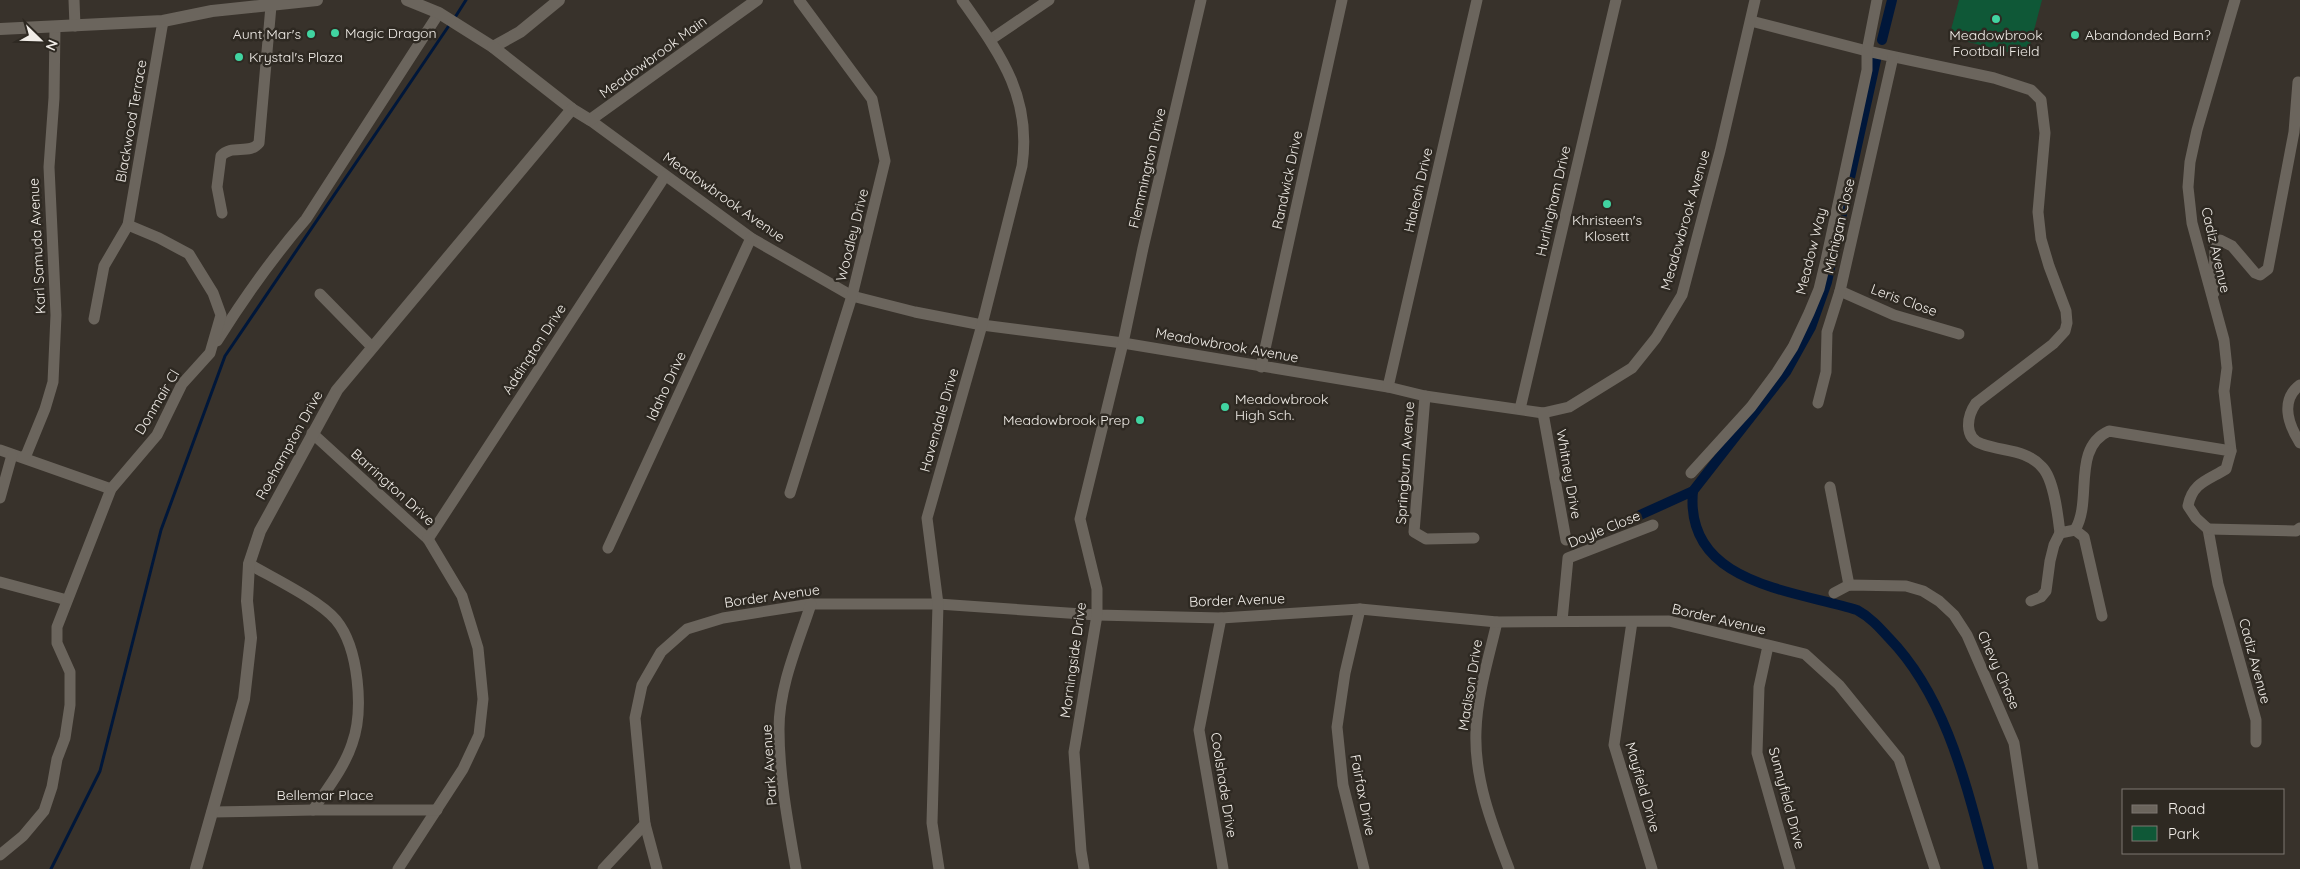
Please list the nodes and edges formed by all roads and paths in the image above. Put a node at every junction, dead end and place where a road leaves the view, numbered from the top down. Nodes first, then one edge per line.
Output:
1 (74, 0) edge
2 (317, 0) edge
3 (406, 0) edge
4 (560, 0) edge
5 (757, 0) edge
6 (800, 0) edge
7 (962, 0) edge
8 (1049, 0) edge
9 (1202, 0) edge
10 (1342, 0) edge
11 (1477, 0) edge
12 (1616, 0) edge
13 (1755, 0) edge
14 (1877, 0) edge
15 (2235, 0) edge
16 (215, 6) edge
17 (271, 6) junction
18 (439, 14) junction
19 (163, 21) junction
20 (1752, 21) junction
21 (75, 26) junction
22 (54, 27) junction
23 (0, 29) edge
24 (990, 40) junction
25 (493, 47) junction
26 (1867, 51) junction
27 (1893, 57) junction
28 (2298, 82) dead end
29 (572, 109) junction
30 (590, 120) junction
31 (665, 176) junction
32 (222, 213) dead end
33 (128, 225) junction
34 (751, 238) junction
35 (1840, 291) junction
36 (320, 294) dead end
37 (852, 296) junction
38 (2214, 305) junction
39 (94, 319) dead end
40 (982, 325) junction
41 (1959, 334) dead end
42 (1124, 343) junction
43 (371, 346) junction
44 (210, 353) junction
45 (1261, 367) junction
46 (2300, 385) edge
47 (1388, 387) junction
48 (1425, 396) junction
49 (1818, 403) dead end
50 (1520, 409) junction
51 (1543, 413) junction
52 (312, 433) junction
53 (2300, 443) edge
54 (0, 450) edge
55 (2231, 451) junction
56 (18, 456) junction
57 (1691, 473) dead end
58 (1830, 487) dead end
59 (111, 489) junction
60 (790, 493) dead end
61 (0, 498) edge
62 (1653, 525) dead end
63 (2300, 528) edge
64 (2208, 529) junction
65 (2075, 530) junction
66 (2060, 533) junction
67 (1474, 538) dead end
68 (428, 539) junction
69 (1566, 540) dead end
70 (608, 548) dead end
71 (249, 564) junction
72 (0, 582) edge
73 (1849, 585) junction
74 (1834, 593) dead end
75 (67, 600) junction
76 (2031, 601) dead end
77 (811, 604) junction
78 (938, 604) junction
79 (1360, 609) junction
80 (1097, 615) junction
81 (2102, 616) dead end
82 (1221, 618) junction
83 (1562, 621) junction
84 (1497, 622) junction
85 (1632, 622) junction
86 (1768, 646) junction
87 (2256, 742) dead end
88 (313, 810) junction
89 (437, 810) junction
90 (212, 812) junction
91 (645, 824) junction
92 (0, 856) edge
93 (196, 869) edge
94 (398, 869) edge
95 (603, 869) edge
96 (657, 869) edge
97 (796, 869) edge
98 (939, 869) edge
99 (1084, 869) edge
100 (1223, 869) edge
101 (1364, 869) edge
102 (1509, 869) edge
103 (1652, 869) edge
104 (1790, 869) edge
105 (1935, 869) edge
106 (2033, 869) edge

1 - 21 street
2 - 17 street
3 - 18 street, Meadowbrook Avenue
4 - 25 street
5 - 30 street, Meadowbrook Main
6 - 37 street, Woodley Drive
7 - 24 street, Havendale Drive
8 - 24 street
9 - 42 street, Flemmington Drive
10 - 45 street, Randwick Drive
11 - 47 street, Hialeah Drive
12 - 50 street, Hurlingham Drive
13 - 20 street, Meadowbrook Avenue
14 - 26 street, Meadow Way
15 - 38 street, Cadiz Avenue
16 - 17 street
16 - 19 street
17 - 32 street
18 - 25 street, Meadowbrook Avenue
18 - 44 street
19 - 21 street
19 - 33 street, Blackwood Terrace
20 - 26 street
20 - 51 street, Meadowbrook Avenue
21 - 22 street
22 - 23 street
22 - 56 street, Karl Samuda Avenue
24 - 40 street, Havendale Drive
25 - 29 street, Meadowbrook Avenue
26 - 27 street
26 - 57 street, Meadow Way
27 - 35 street, Michigan Close
27 - 66 street
28 - 38 street
29 - 30 street, Meadowbrook Avenue
29 - 43 street, Roehampton Drive
30 - 31 street, Meadowbrook Avenue
31 - 34 street, Meadowbrook Avenue
31 - 68 street, Addington Drive
33 - 39 street
33 - 44 street, Donmair Cl
34 - 37 street, Meadowbrook Avenue
34 - 70 street, Idaho Drive
35 - 41 street, Leris Close
35 - 49 street, Michigan Close
36 - 43 street
37 - 40 street, Meadowbrook Avenue
37 - 60 street, Woodley Drive
38 - 55 street, Cadiz Avenue
40 - 42 street, Meadowbrook Avenue
40 - 78 street, Havendale Drive
42 - 45 street, Meadowbrook Avenue
42 - 80 street, Morningside Drive
43 - 52 street, Roehampton Drive
44 - 59 street, Donmair Cl
45 - 47 street, Meadowbrook Avenue
46 - 53 street
47 - 48 street, Meadowbrook Avenue
48 - 50 street, Meadowbrook Avenue
48 - 67 street, Springburn Avenue
50 - 51 street, Meadowbrook Avenue
51 - 69 street, Whitney Drive
52 - 68 street, Barrington Drive
52 - 71 street, Roehampton Drive
54 - 56 street
55 - 64 street
55 - 65 street
56 - 59 street
56 - 61 street, Karl Samuda Avenue
58 - 73 street
59 - 75 street, Donmair Cl
62 - 83 street, Doyle Close
63 - 64 street
64 - 87 street, Cadiz Avenue
65 - 66 street
65 - 81 street
66 - 76 street
68 - 89 street, Barrington Drive
71 - 88 street
71 - 90 street, Roehampton Drive
72 - 75 street
73 - 74 street, Chevy Chase
73 - 106 street, Chevy Chase
75 - 92 street, Donmair Cl
77 - 78 street, Border Avenue
77 - 91 street, Border Avenue
77 - 97 street, Park Avenue
78 - 80 street, Border Avenue
78 - 98 street, Havendale Drive
79 - 82 street, Border Avenue
79 - 84 street, Border Avenue
79 - 101 street, Fairfax Drive
80 - 82 street, Border Avenue
80 - 99 street, Morningside Drive
82 - 100 street, Coolshade Drive
83 - 84 street, Border Avenue
83 - 85 street, Border Avenue
84 - 102 street, Madison Drive
85 - 86 street, Border Avenue
85 - 103 street, Mayfield Drive
86 - 104 street, Sunnyfield Drive
86 - 105 street, Border Avenue
88 - 89 street, Bellemar Place
88 - 90 street, Bellemar Place
89 - 94 street, Barrington Drive
90 - 93 street, Roehampton Drive
91 - 95 street
91 - 96 street, Border Avenue

